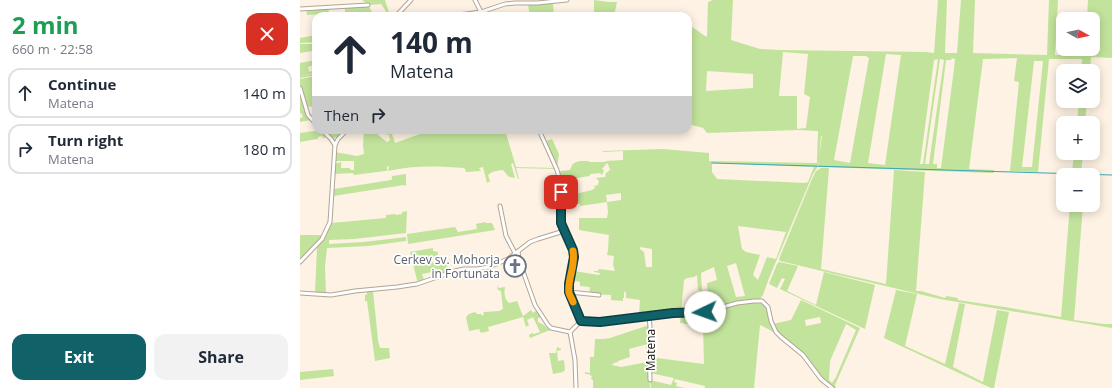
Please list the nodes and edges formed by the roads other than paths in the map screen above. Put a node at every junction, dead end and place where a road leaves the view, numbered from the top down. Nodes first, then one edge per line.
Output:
1 (404, 0) edge
2 (411, 0) edge
3 (475, 0) edge
4 (568, 0) edge
5 (368, 5) dead end
6 (406, 5) junction
7 (300, 9) edge
8 (400, 12) edge
9 (481, 12) edge
10 (487, 12) edge
11 (300, 88) edge
12 (312, 120) edge
13 (326, 134) edge
14 (343, 134) edge
15 (541, 134) edge
16 (331, 139) junction
17 (338, 139) junction
18 (335, 145) junction
19 (500, 206) dead end
20 (564, 231) junction
21 (517, 252) junction
22 (508, 259) junction
23 (519, 260) junction
24 (300, 262) edge
25 (569, 292) junction
26 (300, 293) edge
27 (599, 295) dead end
28 (649, 316) junction
29 (581, 321) junction
30 (570, 332) junction
31 (650, 380) dead end
32 (576, 388) edge
33 (832, 388) edge

1 - 6 street
2 - 6 street
3 - 9 street
4 - 10 street
5 - 7 street
6 - 8 street
11 - 12 street
13 - 16 street
14 - 17 street
15 - 20 street
16 - 17 street
16 - 18 street
17 - 18 street
18 - 24 street
19 - 21 street
20 - 21 street
20 - 25 street
21 - 22 street
21 - 23 street
22 - 23 street
22 - 26 street
23 - 30 street
25 - 27 street
25 - 29 street
28 - 29 street, Matena
28 - 31 street, Matena
28 - 33 street
29 - 30 street
30 - 32 street

